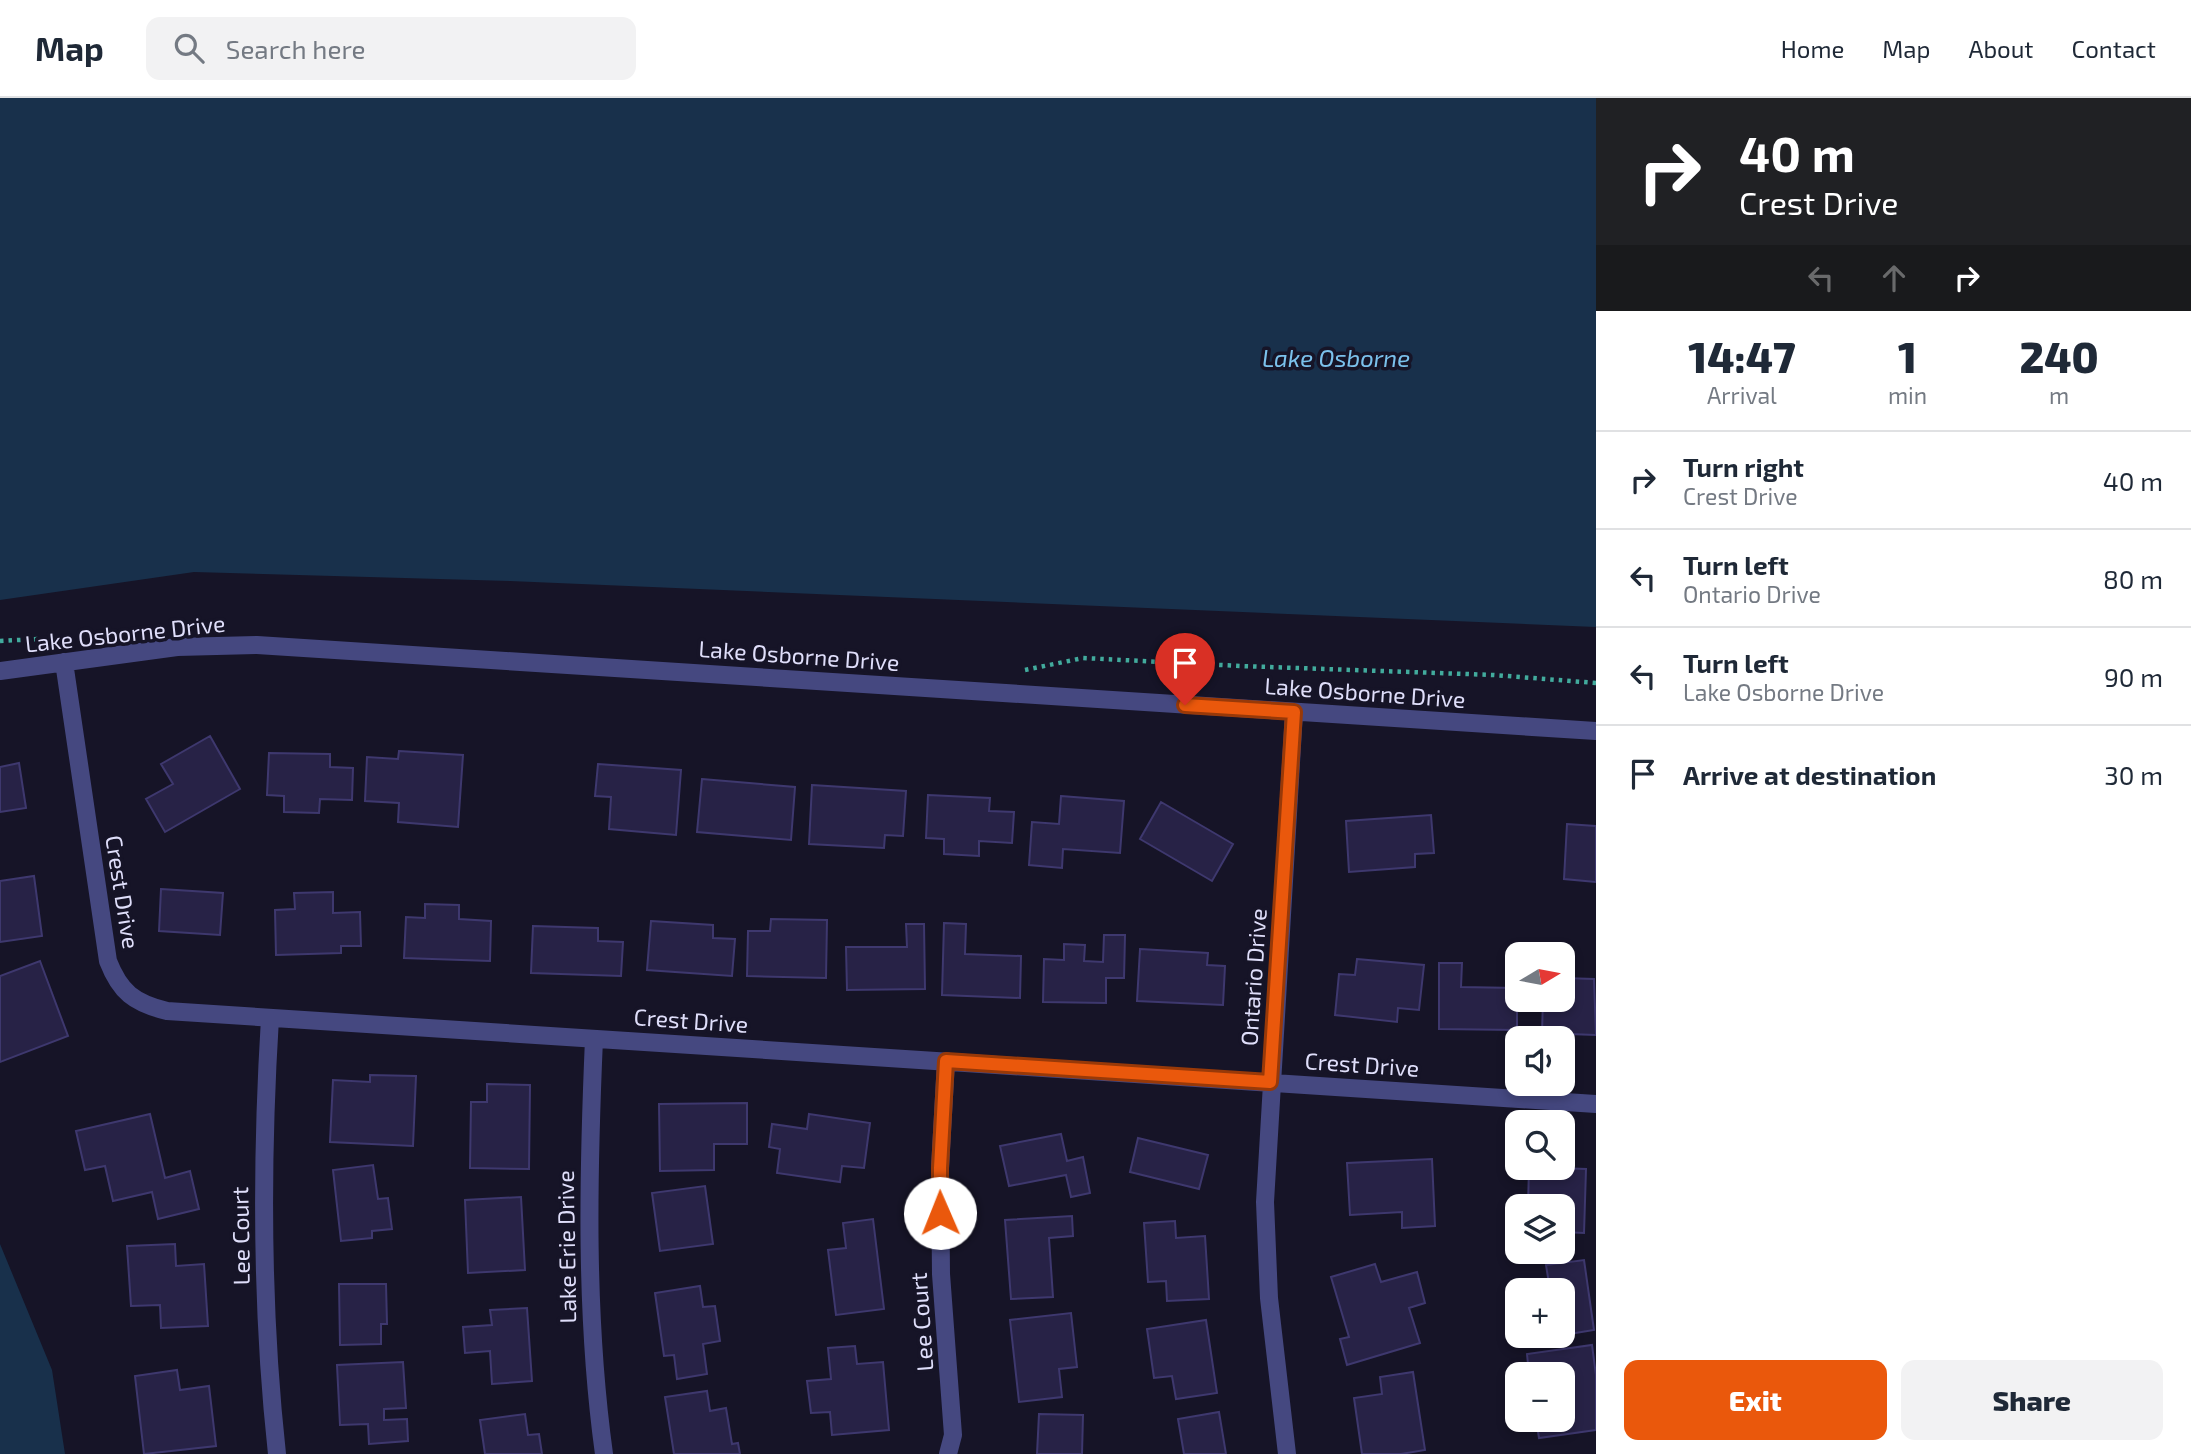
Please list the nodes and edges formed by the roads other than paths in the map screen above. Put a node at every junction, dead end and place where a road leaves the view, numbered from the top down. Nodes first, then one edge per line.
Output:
1 (64, 662) junction
2 (0, 671) edge
3 (1294, 712) junction
4 (1596, 731) edge
5 (270, 1018) junction
6 (594, 1039) junction
7 (946, 1061) junction
8 (1270, 1082) junction
9 (1596, 1104) edge
10 (277, 1454) edge
11 (604, 1454) edge
12 (948, 1454) edge
13 (1287, 1454) edge

1 - 2 street, Lake Osborne Drive
1 - 3 street, Lake Osborne Drive
1 - 5 street, Crest Drive
3 - 4 street, Lake Osborne Drive
3 - 8 street, Ontario Drive
5 - 6 street, Crest Drive
5 - 10 street, Lee Court
6 - 7 street, Crest Drive
6 - 11 street, Lake Erie Drive
7 - 8 street, Crest Drive
7 - 12 street, Lee Court
8 - 9 street, Crest Drive
8 - 13 street, Ontario Drive

